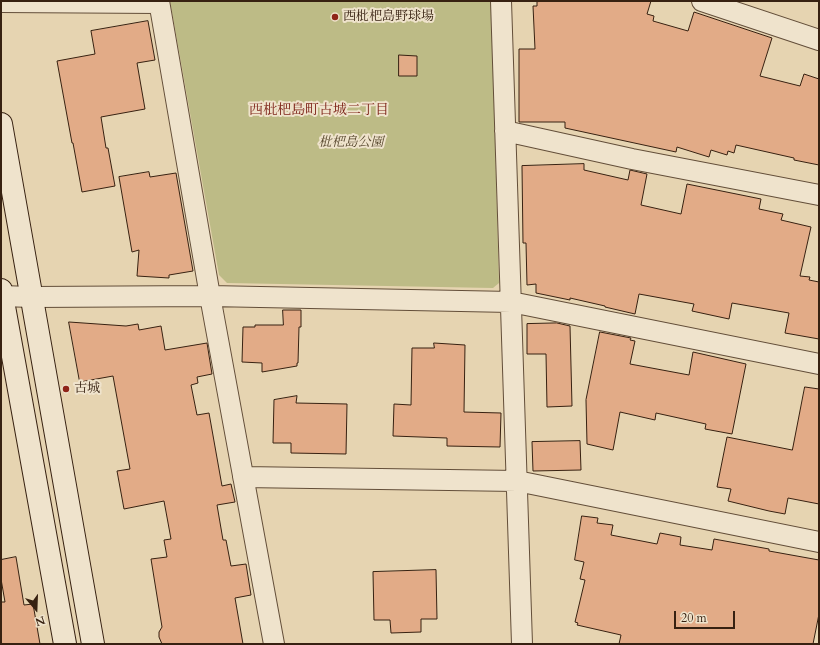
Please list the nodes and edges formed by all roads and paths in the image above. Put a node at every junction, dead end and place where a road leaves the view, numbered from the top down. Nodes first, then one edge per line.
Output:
1 (501, 1) edge
2 (702, 1) edge
3 (1, 2) edge
4 (159, 2) edge
5 (819, 40) edge
6 (1, 124) edge
7 (505, 131) junction
8 (819, 195) edge
9 (1, 294) edge
10 (210, 296) junction
11 (32, 297) junction
12 (511, 302) junction
13 (819, 364) edge
14 (244, 477) junction
15 (516, 481) junction
16 (819, 542) edge
17 (65, 644) edge
18 (93, 644) edge
19 (274, 644) edge
20 (522, 644) edge

1 - 7 street
2 - 5 street
3 - 4 street
4 - 10 street
6 - 11 street
7 - 8 street
7 - 12 street
9 - 11 street
9 - 17 street
10 - 11 street
10 - 12 street
10 - 14 street
11 - 18 street
12 - 13 street
12 - 15 street
14 - 15 street
14 - 19 street
15 - 16 street
15 - 20 street

